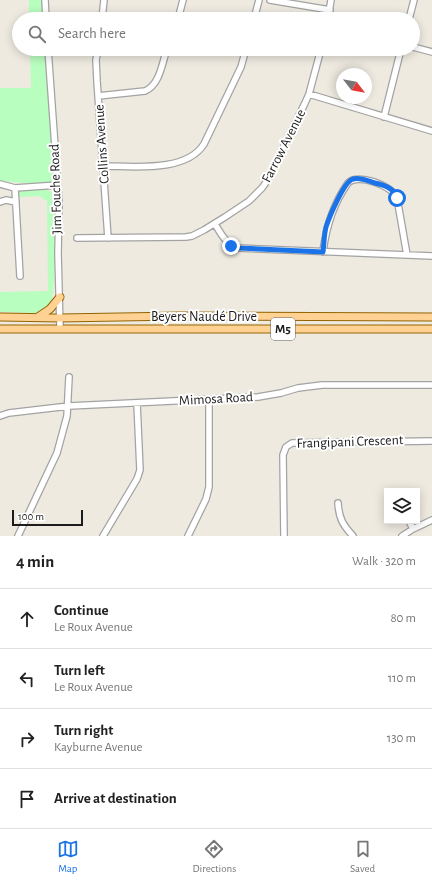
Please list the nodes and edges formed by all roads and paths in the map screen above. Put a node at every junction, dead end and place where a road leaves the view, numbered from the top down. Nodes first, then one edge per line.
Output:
1 (45, 0) edge
2 (104, 0) edge
3 (183, 0) edge
4 (259, 0) edge
5 (270, 0) edge
6 (332, 0) edge
7 (414, 0) edge
8 (330, 10) joint
9 (46, 12) edge
10 (103, 12) edge
11 (180, 12) edge
12 (256, 12) edge
13 (410, 12) edge
14 (420, 49) edge
15 (432, 52) edge
16 (49, 56) edge
17 (97, 56) edge
18 (165, 56) edge
19 (244, 56) edge
20 (319, 56) edge
21 (399, 56) edge
22 (309, 94) junction
23 (98, 96) junction
24 (384, 117) junction
25 (432, 131) edge
26 (103, 166) junction
27 (0, 184) edge
28 (58, 185) junction
29 (15, 188) junction
30 (0, 202) edge
31 (16, 202) junction
32 (215, 224) junction
33 (77, 238) dead end
34 (108, 238) junction
35 (323, 252) junction
36 (407, 255) junction
37 (432, 256) edge
38 (20, 276) dead end
39 (60, 297) junction
40 (0, 317) edge
41 (432, 317) edge
42 (38, 318) junction
43 (60, 318) junction
44 (0, 328) edge
45 (60, 328) junction
46 (432, 330) edge
47 (69, 377) dead end
48 (432, 384) edge
49 (209, 400) junction
50 (137, 403) junction
51 (69, 406) junction
52 (0, 416) edge
53 (432, 441) edge
54 (338, 503) dead end
55 (432, 520) edge
56 (410, 524) edge
57 (413, 529) junction
58 (18, 536) edge
59 (103, 536) edge
60 (188, 536) edge
61 (284, 536) edge
62 (353, 536) edge
63 (402, 536) edge

1 - 9 street
2 - 10 street
3 - 11 street
4 - 12 street
5 - 8 street
6 - 8 street
7 - 13 street
14 - 15 street
16 - 28 street, Jim Fouche Road
17 - 23 street, Collins Avenue
18 - 23 street
19 - 26 street
20 - 22 street, Farrow Avenue
21 - 24 street
22 - 24 street
22 - 32 street, Farrow Avenue
23 - 26 street, Collins Avenue
24 - 25 street
26 - 34 street, Collins Avenue
27 - 29 street
28 - 29 street
28 - 39 street, Jim Fouche Road
29 - 31 street
30 - 31 street
31 - 38 street
32 - 34 street, Farrow Avenue
32 - 35 street
33 - 34 street, Farrow Avenue
35 - 36 street
35 - 36 street
36 - 37 street
39 - 42 main road
39 - 43 street, Jim Fouche Road
40 - 42 main road, Beyers Naudé Drive / M5
41 - 43 main road, Beyers Naudé Drive / M5
42 - 43 main road, Beyers Naudé Drive / M5
43 - 45 street, Jim Fouche Road
44 - 45 main road, Beyers Naudé Drive / M5
45 - 46 main road, Beyers Naudé Drive / M5
47 - 51 street
48 - 49 street, Mimosa Road
49 - 50 street, Mimosa Road
49 - 60 street
50 - 51 street, Mimosa Road
50 - 59 street
51 - 52 street, Mimosa Road
51 - 58 street
53 - 61 street, Frangipani Crescent
54 - 62 street
55 - 57 street
56 - 57 street
57 - 63 street

